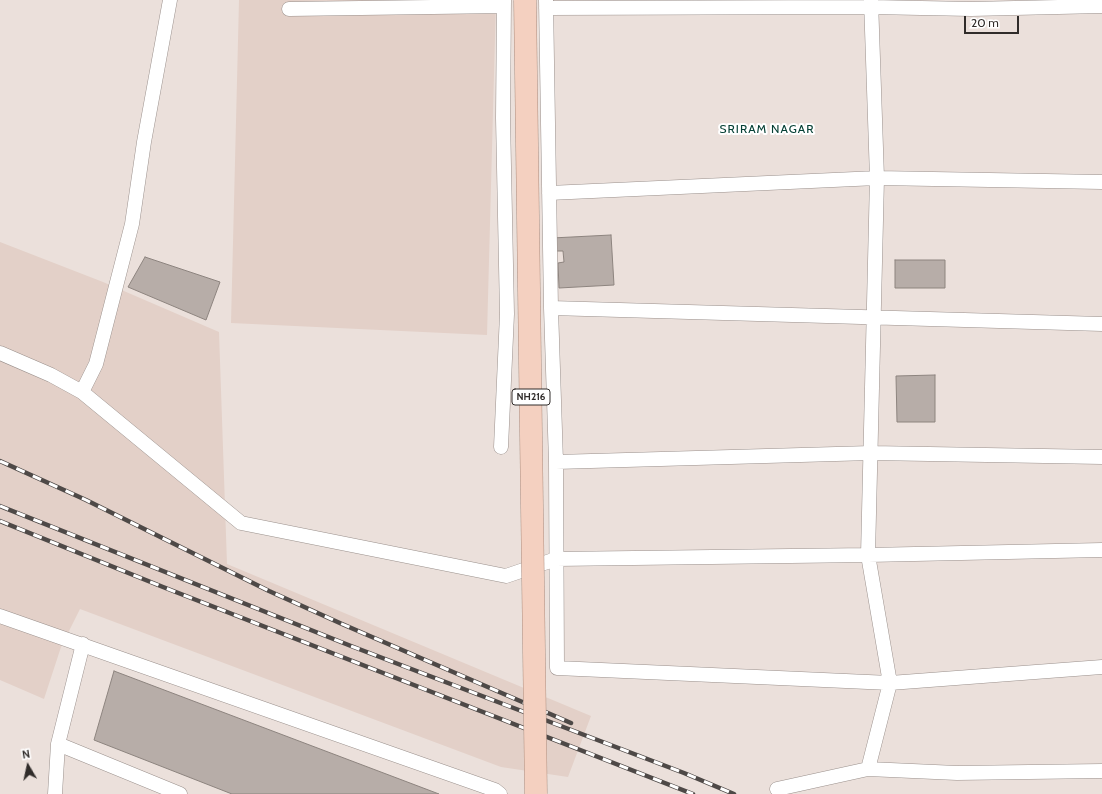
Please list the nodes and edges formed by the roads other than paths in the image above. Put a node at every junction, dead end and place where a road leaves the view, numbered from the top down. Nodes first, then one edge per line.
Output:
1 (170, 0) edge
2 (525, 0) edge
3 (504, 3) edge
4 (546, 4) edge
5 (871, 4) edge
6 (1102, 6) edge
7 (289, 9) dead end
8 (877, 178) junction
9 (1102, 182) edge
10 (549, 193) junction
11 (551, 308) junction
12 (873, 317) junction
13 (1102, 324) edge
14 (0, 353) edge
15 (82, 392) junction
16 (501, 447) dead end
17 (871, 453) junction
18 (1102, 456) edge
19 (556, 462) junction
20 (1102, 550) edge
21 (868, 555) junction
22 (556, 559) junction
23 (0, 616) edge
24 (83, 644) junction
25 (1102, 667) edge
26 (890, 682) junction
27 (58, 744) junction
28 (868, 769) junction
29 (1102, 771) edge
30 (777, 789) dead end
31 (55, 794) edge
32 (180, 794) edge
33 (500, 794) edge
34 (536, 794) edge

1 - 15 street
2 - 34 highway, NH216, bridge
3 - 7 street
3 - 16 street
4 - 5 street
4 - 10 street
5 - 6 street
5 - 8 street
8 - 9 street
8 - 10 street
8 - 12 street
10 - 11 street
11 - 12 street
11 - 19 street
12 - 13 street
12 - 17 street
14 - 15 street
15 - 22 street
17 - 18 street
17 - 19 street
17 - 21 street
19 - 22 street
20 - 21 street
21 - 22 street
21 - 26 street
22 - 26 street
23 - 24 street
24 - 27 street
24 - 33 street
25 - 26 street
26 - 28 street
27 - 31 street
27 - 32 street
28 - 29 street
28 - 30 street

